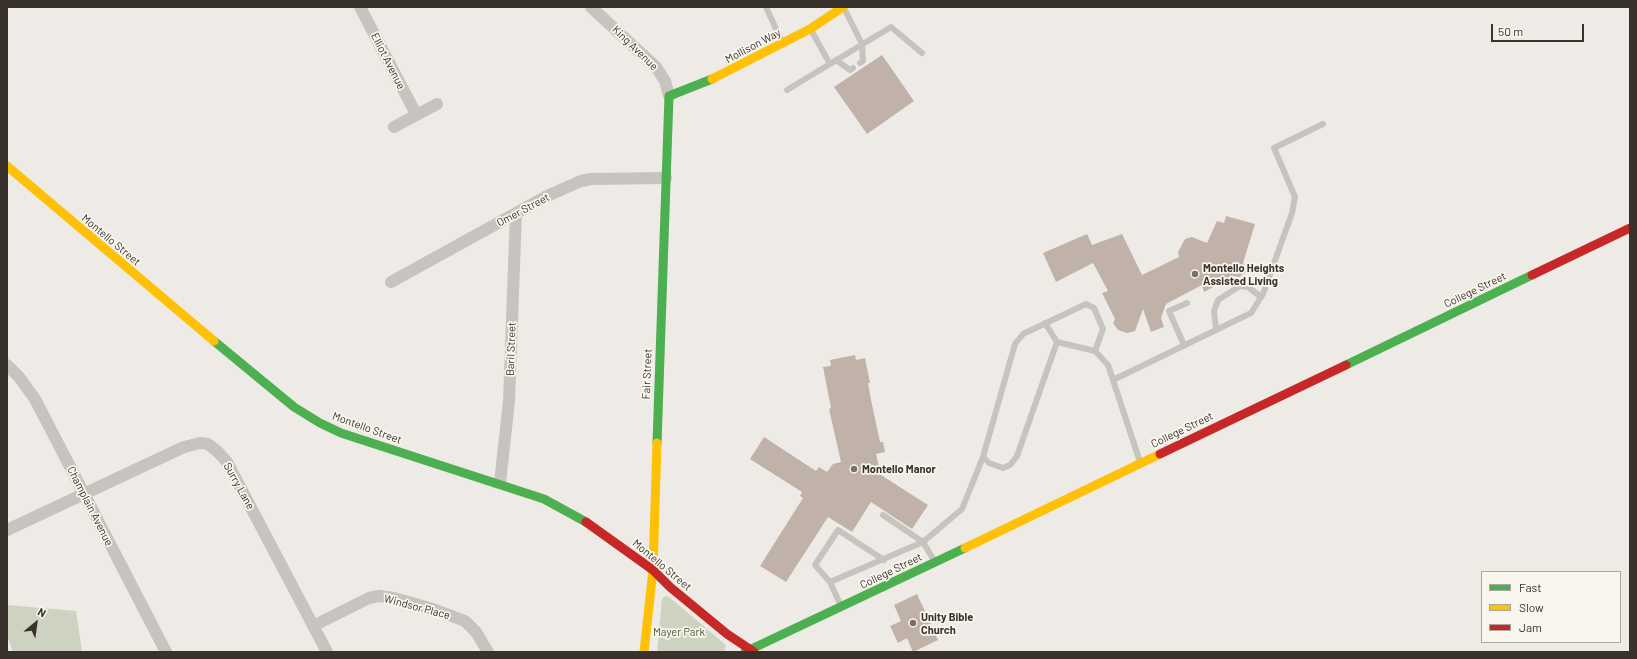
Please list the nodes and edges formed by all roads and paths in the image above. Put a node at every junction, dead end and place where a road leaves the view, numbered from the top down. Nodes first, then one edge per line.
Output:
1 (360, 7) edge
2 (591, 7) edge
3 (766, 7) edge
4 (843, 7) edge
5 (810, 28) junction
6 (783, 43) junction
7 (862, 44) junction
8 (922, 53) dead end
9 (836, 60) junction
10 (860, 63) dead end
11 (830, 64) junction
12 (853, 68) dead end
13 (787, 90) dead end
14 (669, 96) junction
15 (437, 104) dead end
16 (416, 114) junction
17 (1323, 124) dead end
18 (394, 127) dead end
19 (7, 166) edge
20 (666, 178) junction
21 (516, 214) junction
22 (1630, 228) edge
23 (391, 282) dead end
24 (1261, 297) junction
25 (1187, 303) dead end
26 (1045, 323) junction
27 (1216, 330) junction
28 (1057, 342) junction
29 (1184, 345) junction
30 (1095, 351) junction
31 (7, 365) edge
32 (1113, 380) junction
33 (983, 457) junction
34 (1141, 464) junction
35 (500, 483) junction
36 (84, 494) junction
37 (883, 515) dead end
38 (7, 530) edge
39 (923, 542) junction
40 (884, 560) junction
41 (936, 563) junction
42 (653, 570) junction
43 (830, 582) junction
44 (841, 608) junction
45 (313, 626) junction
46 (749, 651) edge
47 (166, 652) edge
48 (327, 652) edge
49 (488, 652) edge
50 (644, 652) edge

1 - 16 street, Elliot Avenue
2 - 14 street, King Avenue
3 - 6 lane
4 - 5 street, Mollison Way
4 - 7 lane
5 - 6 street, Mollison Way
5 - 11 lane
6 - 14 street, Mollison Way
7 - 8 lane
7 - 9 lane
7 - 10 lane
9 - 11 lane
9 - 12 lane
11 - 13 lane
14 - 20 street, Fair Street
15 - 16 street
16 - 18 street
17 - 24 lane
19 - 35 street, Montello Street
20 - 21 street, Omer Street
20 - 42 street, Fair Street
21 - 23 street, Omer Street
21 - 35 street, Baril Street
22 - 34 street, College Street
24 - 27 lane
24 - 27 lane
25 - 29 lane
26 - 28 lane
26 - 30 lane
26 - 33 lane
27 - 29 lane
28 - 30 lane
28 - 33 lane
29 - 32 lane
30 - 32 lane
31 - 36 street, Champlain Avenue
32 - 34 lane
33 - 39 lane
34 - 41 street, College Street
35 - 42 street, Montello Street
36 - 38 street
36 - 45 street, Surry Lane
36 - 47 street, Champlain Avenue
37 - 39 lane
39 - 40 lane
39 - 41 lane
40 - 43 lane
40 - 43 lane
41 - 44 street, College Street
42 - 46 street, Montello Street
42 - 50 street, Fair Street
43 - 44 lane
44 - 46 street, College Street
45 - 48 street, Surry Lane
45 - 49 street, Windsor Place

